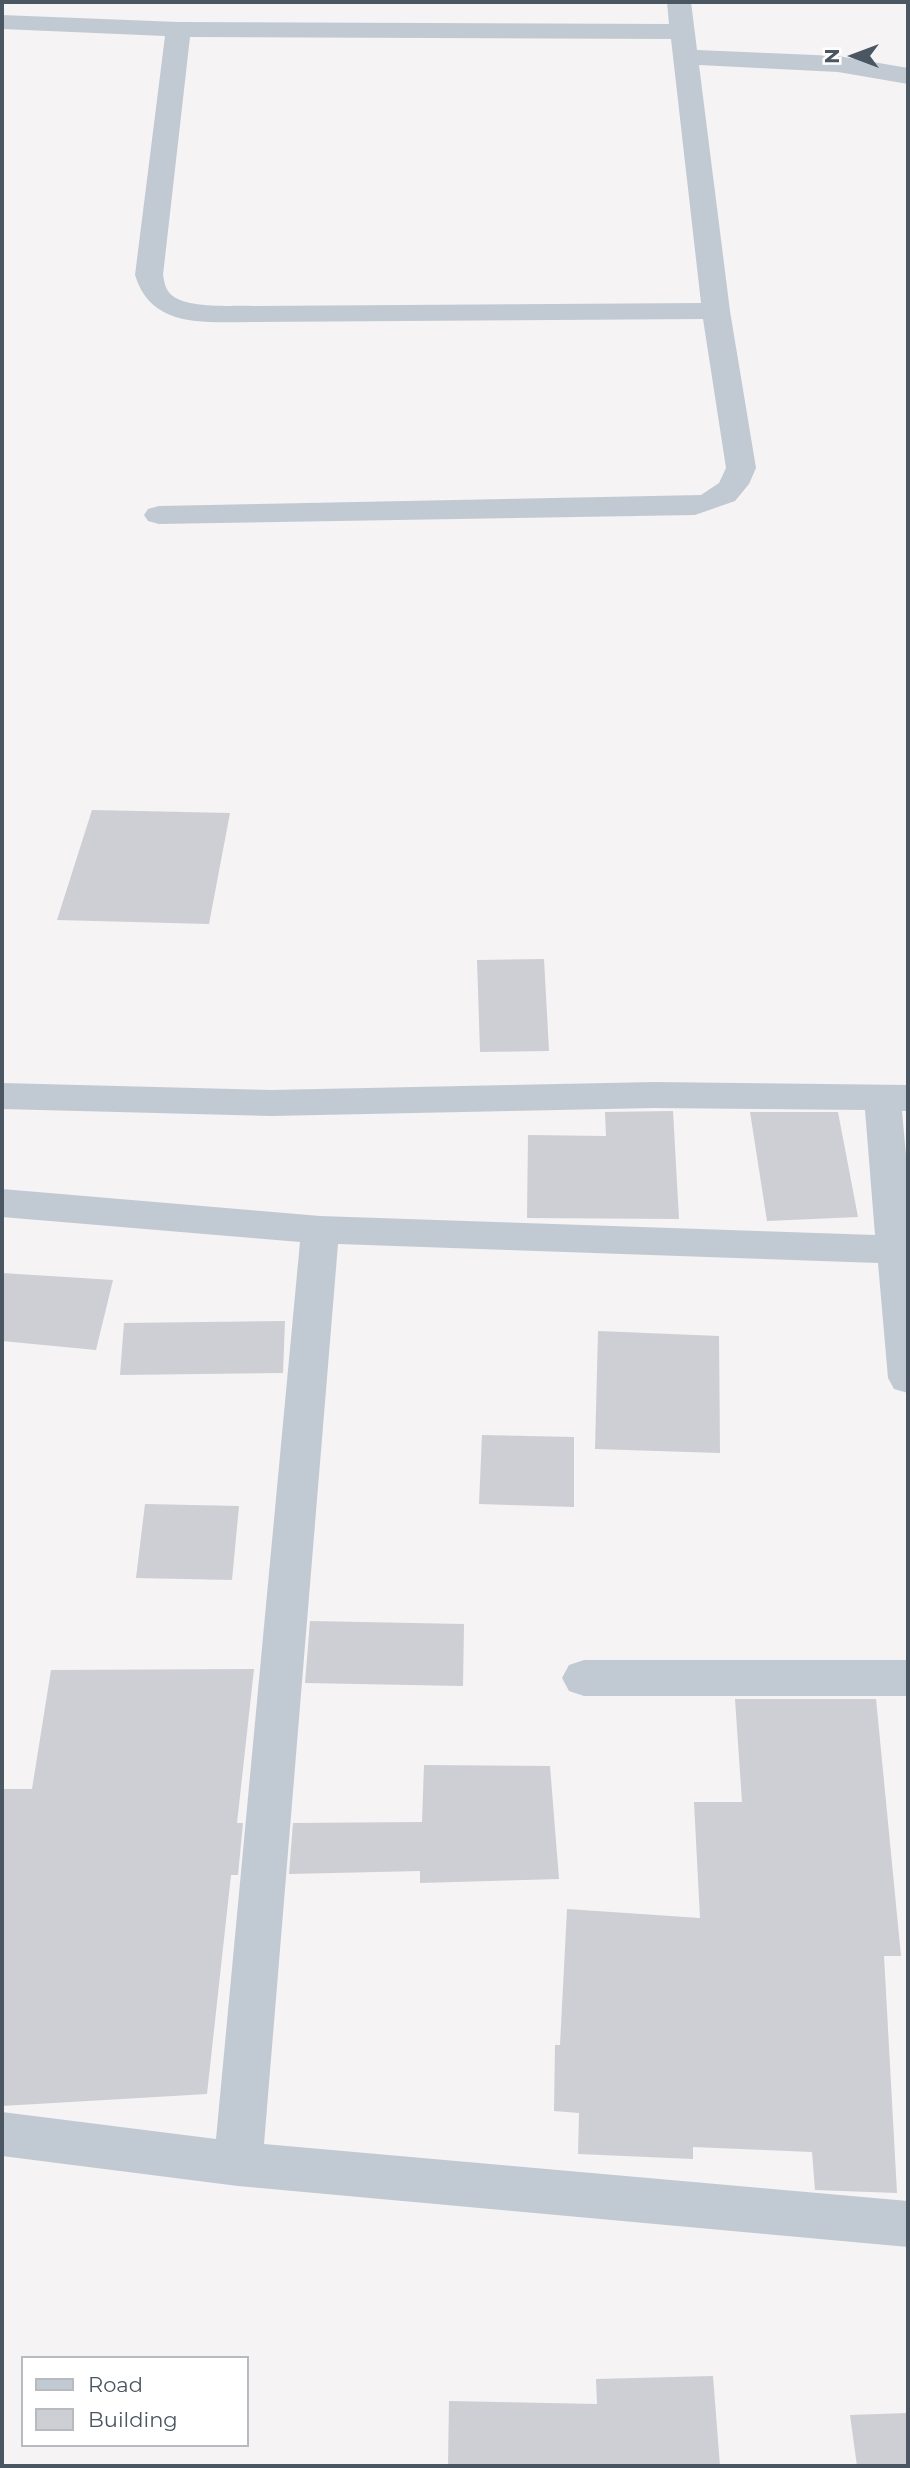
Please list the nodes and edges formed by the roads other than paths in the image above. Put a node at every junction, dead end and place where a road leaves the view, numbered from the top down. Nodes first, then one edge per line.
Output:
1 (679, 2) edge
2 (2, 22) edge
3 (178, 29) junction
4 (684, 44) junction
5 (908, 76) edge
6 (716, 311) junction
7 (159, 515) dead end
8 (2, 1096) edge
9 (895, 1098) edge
10 (2, 1203) edge
11 (320, 1230) junction
12 (903, 1250) edge
13 (908, 1378) edge
14 (583, 1678) dead end
15 (908, 1678) edge
16 (2, 2134) edge
17 (239, 2164) junction
18 (908, 2224) edge

1 - 4 street
2 - 3 street
3 - 4 street
3 - 6 street
4 - 5 street
4 - 6 street
6 - 7 street
8 - 9 street
9 - 12 street
10 - 11 street
11 - 12 street
11 - 17 street
12 - 13 street
14 - 15 street
16 - 17 street
17 - 18 street

